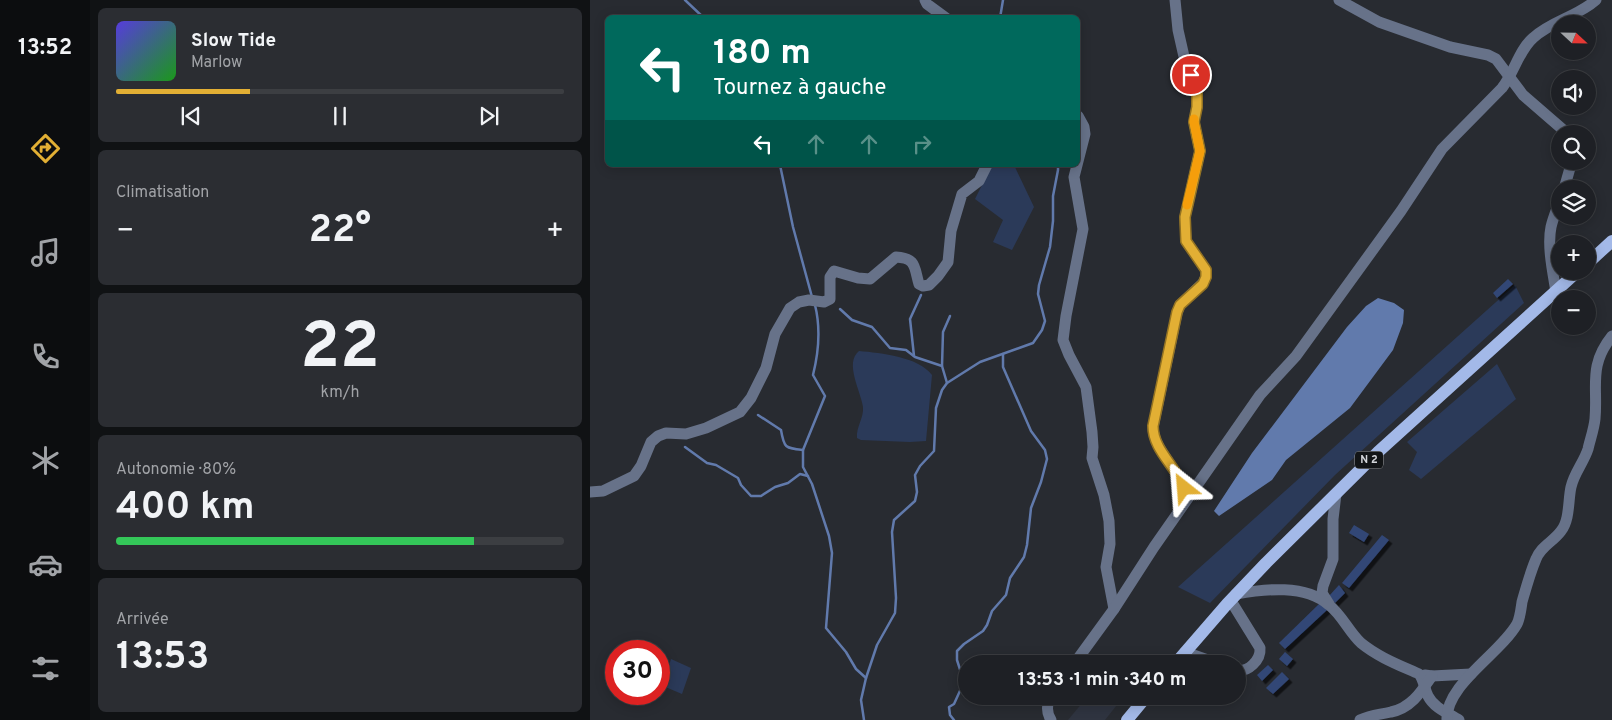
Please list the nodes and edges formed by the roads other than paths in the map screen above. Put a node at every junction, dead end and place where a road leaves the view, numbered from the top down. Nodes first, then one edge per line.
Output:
1 (925, 0) edge
2 (1175, 0) edge
3 (1339, 0) edge
4 (1596, 0) edge
5 (942, 15) edge
6 (1510, 77) junction
7 (1080, 120) edge
8 (1558, 125) edge
9 (1080, 154) edge
10 (986, 167) edge
11 (1077, 167) edge
12 (1552, 225) edge
13 (1612, 240) edge
14 (1596, 255) edge
15 (1569, 280) edge
16 (1556, 290) edge
17 (1558, 290) edge
18 (1551, 296) edge
19 (1612, 336) edge
20 (590, 492) edge
21 (1336, 494) junction
22 (1182, 508) junction
23 (1234, 597) junction
24 (1329, 604) junction
25 (1114, 609) junction
26 (1185, 652) junction
27 (1081, 655) edge
28 (1182, 655) edge
29 (1194, 655) edge
30 (1246, 669) edge
31 (1419, 674) junction
32 (1471, 674) junction
33 (1432, 676) junction
34 (1425, 687) junction
35 (1047, 705) edge
36 (1140, 705) edge
37 (1446, 716) edge
38 (1051, 720) edge
39 (1127, 720) edge
40 (1360, 720) edge
41 (1459, 720) edge

1 - 5 street
2 - 22 street
3 - 6 street
4 - 6 street
6 - 8 street
6 - 22 street
7 - 9 street
10 - 20 street
11 - 25 street
12 - 16 street
13 - 14 main road
15 - 17 main road, N 2
18 - 21 main road, N 2
19 - 32 street
21 - 23 main road, N 2
21 - 24 street
22 - 25 street
23 - 24 street
23 - 26 main road, N 2
23 - 30 street
24 - 31 street
25 - 27 street
26 - 28 main road, N 2
26 - 29 street
31 - 33 street
31 - 34 street
32 - 33 street
32 - 37 street
33 - 34 street
34 - 37 street
34 - 40 street
35 - 38 street
36 - 39 main road
37 - 41 street

